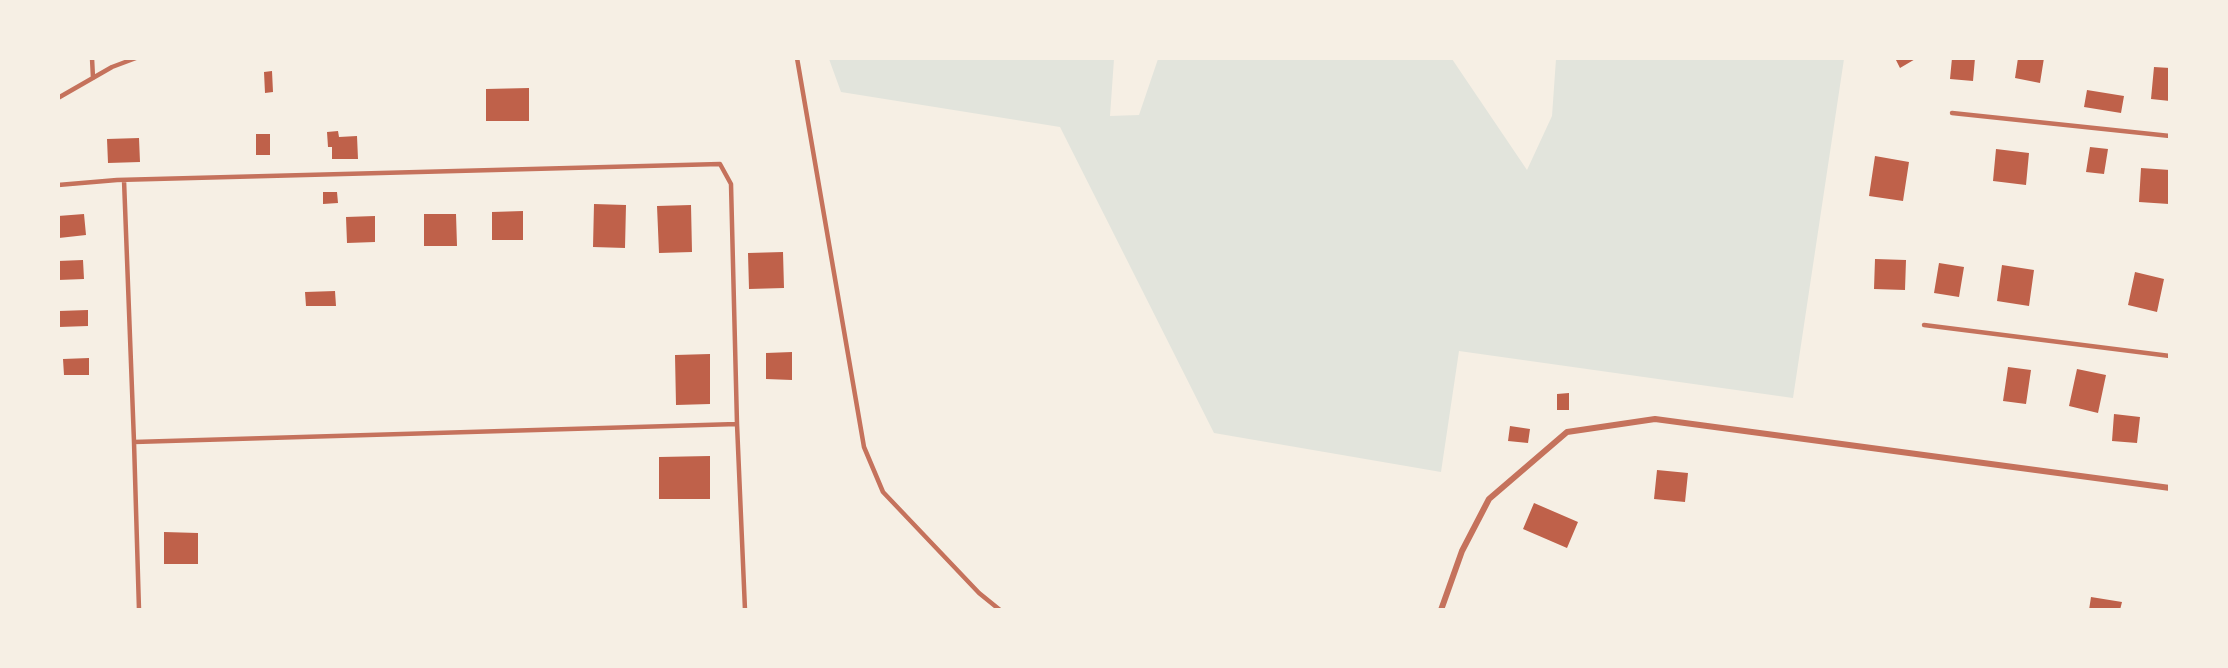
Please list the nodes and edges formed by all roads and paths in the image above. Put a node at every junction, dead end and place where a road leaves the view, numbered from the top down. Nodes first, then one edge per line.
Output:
1 (92, 58) edge
2 (136, 58) edge
3 (797, 58) edge
4 (93, 78) junction
5 (58, 98) edge
6 (1952, 113) dead end
7 (2169, 136) edge
8 (124, 180) junction
9 (58, 185) edge
10 (1924, 325) dead end
11 (2169, 356) edge
12 (737, 424) junction
13 (135, 442) junction
14 (2169, 488) edge
15 (139, 609) edge
16 (745, 609) edge
17 (1000, 609) edge
18 (1442, 609) edge

1 - 4 lane
2 - 4 lane
3 - 17 lane
4 - 5 lane
6 - 7 lane
8 - 9 lane
8 - 12 lane
8 - 13 lane
10 - 11 lane
12 - 13 lane
12 - 16 lane
13 - 15 lane
14 - 18 street

